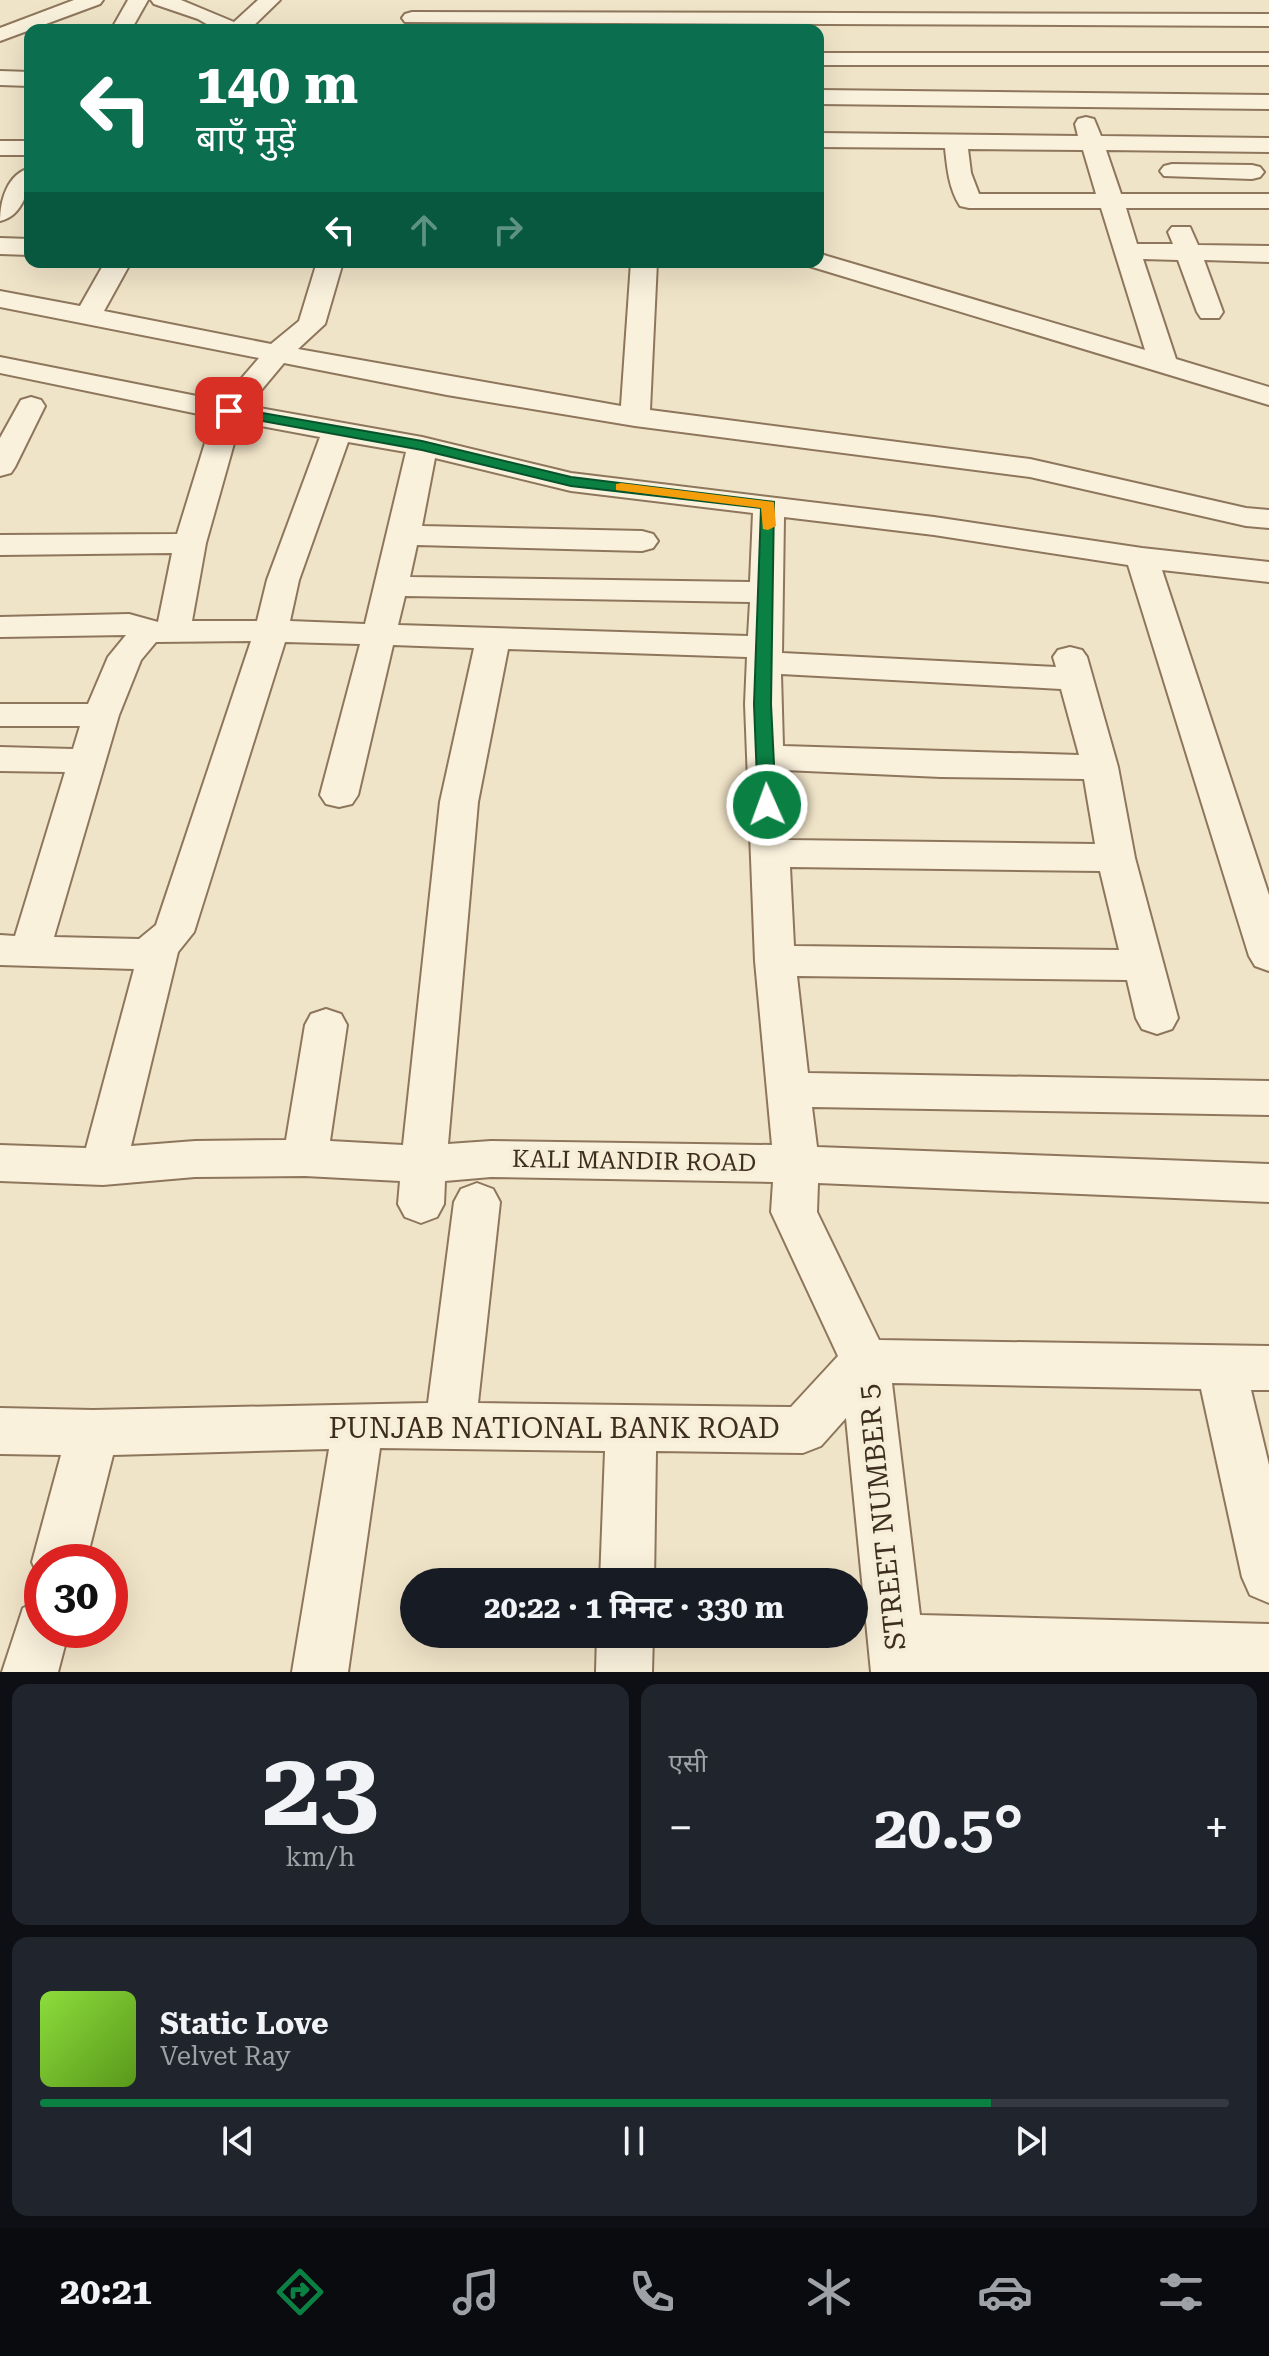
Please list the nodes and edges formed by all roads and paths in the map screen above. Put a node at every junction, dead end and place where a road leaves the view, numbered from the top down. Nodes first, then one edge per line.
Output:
1 (93, 0) edge
2 (138, 0) edge
3 (270, 0) edge
4 (1261, 0) edge
5 (171, 2) edge
6 (1128, 9) edge
7 (1204, 9) edge
8 (413, 16) edge
9 (765, 16) edge
10 (1269, 17) edge
11 (31, 24) edge
12 (124, 24) edge
13 (167, 24) edge
14 (221, 24) edge
15 (242, 24) edge
16 (822, 24) edge
17 (824, 24) edge
18 (24, 27) edge
19 (24, 29) edge
20 (0, 35) edge
21 (824, 37) edge
22 (1269, 38) edge
23 (1063, 58) edge
24 (824, 59) edge
25 (1269, 59) edge
26 (0, 65) edge
27 (824, 76) edge
28 (0, 78) edge
29 (1238, 78) junction
30 (24, 79) edge
31 (1269, 79) edge
32 (824, 97) edge
33 (939, 98) junction
34 (0, 99) edge
35 (24, 99) edge
36 (1266, 122) edge
37 (956, 133) junction
38 (824, 140) edge
39 (1093, 145) junction
40 (0, 148) edge
41 (24, 148) edge
42 (1102, 170) junction
43 (1252, 172) dead end
44 (24, 183) edge
45 (1111, 199) junction
46 (1168, 200) junction
47 (1269, 201) edge
48 (0, 214) edge
49 (0, 246) edge
50 (24, 247) edge
51 (1128, 251) junction
52 (1189, 252) junction
53 (1269, 254) edge
54 (824, 263) edge
55 (115, 268) edge
56 (328, 268) edge
57 (644, 268) edge
58 (0, 299) edge
59 (1210, 312) dead end
60 (88, 315) junction
61 (278, 352) junction
62 (1164, 365) junction
63 (4, 370) edge
64 (1269, 396) edge
65 (31, 406) dead end
66 (229, 411) junction
67 (635, 417) junction
68 (337, 432) junction
69 (422, 446) junction
70 (0, 467) edge
71 (769, 505) junction
72 (1269, 519) edge
73 (404, 535) junction
74 (642, 541) dead end
75 (190, 543) junction
76 (0, 545) edge
77 (1142, 558) junction
78 (1269, 572) edge
79 (391, 586) junction
80 (479, 587) junction
81 (766, 592) junction
82 (0, 627) edge
83 (160, 631) junction
84 (271, 631) junction
85 (378, 634) junction
86 (481, 637) junction
87 (764, 655) junction
88 (0, 715) edge
89 (101, 715) junction
90 (765, 757) junction
91 (0, 759) edge
92 (86, 761) junction
93 (1100, 767) junction
94 (339, 795) dead end
95 (769, 853) junction
96 (1116, 858) junction
97 (159, 947) junction
98 (15, 950) edge
99 (1269, 956) edge
100 (775, 961) junction
101 (1145, 965) junction
102 (1157, 1018) dead end
103 (326, 1025) dead end
104 (789, 1090) junction
105 (1269, 1098) edge
106 (305, 1158) junction
107 (0, 1163) edge
108 (796, 1164) junction
109 (103, 1167) junction
110 (1269, 1183) edge
111 (422, 1184) junction
112 (477, 1202) dead end
113 (865, 1361) junction
114 (1245, 1368) edge
115 (358, 1425) junction
116 (450, 1426) junction
117 (631, 1429) junction
118 (0, 1431) edge
119 (93, 1433) junction
120 (64, 1544) edge
121 (627, 1568) edge
122 (1269, 1577) edge
123 (36, 1648) edge
124 (625, 1648) edge
125 (1269, 1652) edge
126 (898, 1657) edge
127 (30, 1672) edge
128 (320, 1672) edge
129 (624, 1672) edge

1 - 11 street
2 - 12 street
3 - 15 street
4 - 10 street
5 - 13 street
5 - 14 street
6 - 7 street
6 - 23 street
7 - 10 street
8 - 9 street
9 - 16 street
17 - 23 street
18 - 20 street
19 - 26 street
21 - 23 street
22 - 23 street
23 - 24 street
23 - 25 street
23 - 27 street
23 - 29 street
23 - 33 street
23 - 36 street
23 - 39 street
28 - 30 street
29 - 31 street
29 - 36 street
32 - 33 street
33 - 37 street
34 - 35 street
36 - 39 street
37 - 38 street
37 - 39 street
37 - 45 street
39 - 42 street
40 - 41 street
42 - 43 street
42 - 45 street
44 - 48 street
45 - 46 street
45 - 51 street
46 - 47 street
46 - 52 street
49 - 50 street
51 - 52 street
51 - 62 street
52 - 53 street
52 - 59 street
54 - 62 street
55 - 60 street
56 - 61 street
57 - 67 street
58 - 60 street
60 - 61 street
61 - 66 street
61 - 67 street
62 - 64 street
63 - 66 street
65 - 70 street
66 - 68 street
66 - 75 street
67 - 72 street
68 - 69 street
68 - 84 street
69 - 71 street
69 - 73 street
71 - 77 street
71 - 81 street, STREET NUMBER 5
73 - 74 street
73 - 79 street
75 - 76 street
75 - 83 street
77 - 78 street
77 - 99 street
79 - 80 street
79 - 85 street
80 - 81 street
80 - 86 street
81 - 87 street, STREET NUMBER 5
82 - 83 street
83 - 84 street
83 - 89 street
84 - 85 street
84 - 97 street
85 - 86 street
85 - 94 street
86 - 87 street
86 - 111 street
87 - 90 street, STREET NUMBER 5
87 - 93 street
88 - 89 street
89 - 92 street
90 - 93 street
90 - 95 street, STREET NUMBER 5
91 - 92 street
92 - 98 street
93 - 96 street
95 - 96 street
95 - 100 street, STREET NUMBER 5
96 - 101 street
97 - 98 street
97 - 109 street
100 - 101 street
100 - 104 street, STREET NUMBER 5
101 - 102 street
103 - 106 street
104 - 105 street
104 - 108 street, STREET NUMBER 5
106 - 109 street, KALI MANDIR ROAD
106 - 111 street, KALI MANDIR ROAD
107 - 109 street, KALI MANDIR ROAD
108 - 110 street, KALI MANDIR ROAD
108 - 111 street, KALI MANDIR ROAD
108 - 113 street, STREET NUMBER 5
112 - 116 street
113 - 114 street
113 - 117 street, PUNJAB NATIONAL BANK ROAD
113 - 126 street, STREET NUMBER 5
114 - 122 street
115 - 116 street, PUNJAB NATIONAL BANK ROAD
115 - 119 street, PUNJAB NATIONAL BANK ROAD
115 - 128 street
116 - 117 street, PUNJAB NATIONAL BANK ROAD
117 - 121 street
118 - 119 street, PUNJAB NATIONAL BANK ROAD
119 - 120 street
123 - 127 street
124 - 129 street
125 - 126 street

